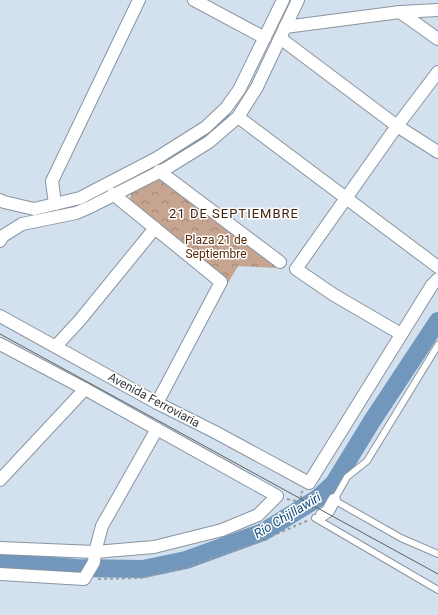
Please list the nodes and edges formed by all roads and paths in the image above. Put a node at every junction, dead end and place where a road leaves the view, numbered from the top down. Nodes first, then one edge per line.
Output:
1 (139, 0) edge
2 (194, 0) edge
3 (283, 0) edge
4 (298, 0) edge
5 (438, 10) edge
6 (400, 12) junction
7 (283, 32) junction
8 (264, 38) junction
9 (438, 38) edge
10 (438, 72) edge
11 (238, 117) junction
12 (397, 126) junction
13 (438, 152) edge
14 (159, 171) junction
15 (113, 194) junction
16 (346, 198) junction
17 (0, 200) edge
18 (55, 204) junction
19 (155, 228) junction
20 (0, 241) edge
21 (280, 262) dead end
22 (438, 267) edge
23 (438, 279) edge
24 (0, 316) edge
25 (401, 334) junction
26 (0, 344) edge
27 (438, 345) edge
28 (56, 346) junction
29 (85, 389) junction
30 (157, 402) junction
31 (157, 429) junction
32 (0, 480) edge
33 (301, 497) dead end
34 (296, 500) dead end
35 (334, 500) junction
36 (317, 513) junction
37 (0, 548) edge
38 (438, 554) edge
39 (94, 557) junction
40 (0, 574) edge
41 (85, 576) junction
42 (438, 590) edge

1 - 18 street
2 - 8 street
3 - 8 street
4 - 7 street
5 - 6 street
6 - 7 street
6 - 9 street
7 - 11 street
7 - 12 street
8 - 18 street
10 - 12 street
11 - 14 street
11 - 16 street
12 - 13 street
12 - 16 street
14 - 15 street
14 - 21 street
15 - 19 street
15 - 20 street
16 - 22 street
16 - 25 street
17 - 18 street
19 - 28 street
19 - 30 street
23 - 25 street
24 - 28 street, Avenida Ferroviaria
25 - 30 street, Avenida Ferroviaria
26 - 29 street, Avenida Ferroviaria
27 - 35 lane
28 - 30 street, Avenida Ferroviaria
29 - 31 street, Avenida Ferroviaria
29 - 32 street
31 - 39 street
31 - 39 street, Avenida Ferroviaria
33 - 36 path
34 - 36 path
35 - 36 street
35 - 38 lane
36 - 41 path
36 - 42 lane
37 - 39 street
39 - 41 street
40 - 41 street

